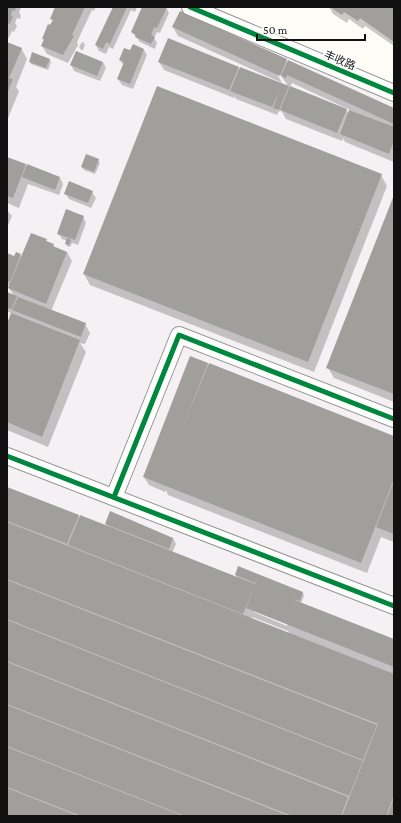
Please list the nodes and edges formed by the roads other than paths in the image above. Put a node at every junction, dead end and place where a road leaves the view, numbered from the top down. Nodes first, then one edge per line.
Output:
1 (190, 7) edge
2 (394, 93) edge
3 (394, 419) edge
4 (7, 456) edge
5 (114, 497) junction
6 (394, 606) edge

1 - 2 street, 丰收路
3 - 5 street
4 - 5 street
5 - 6 street

